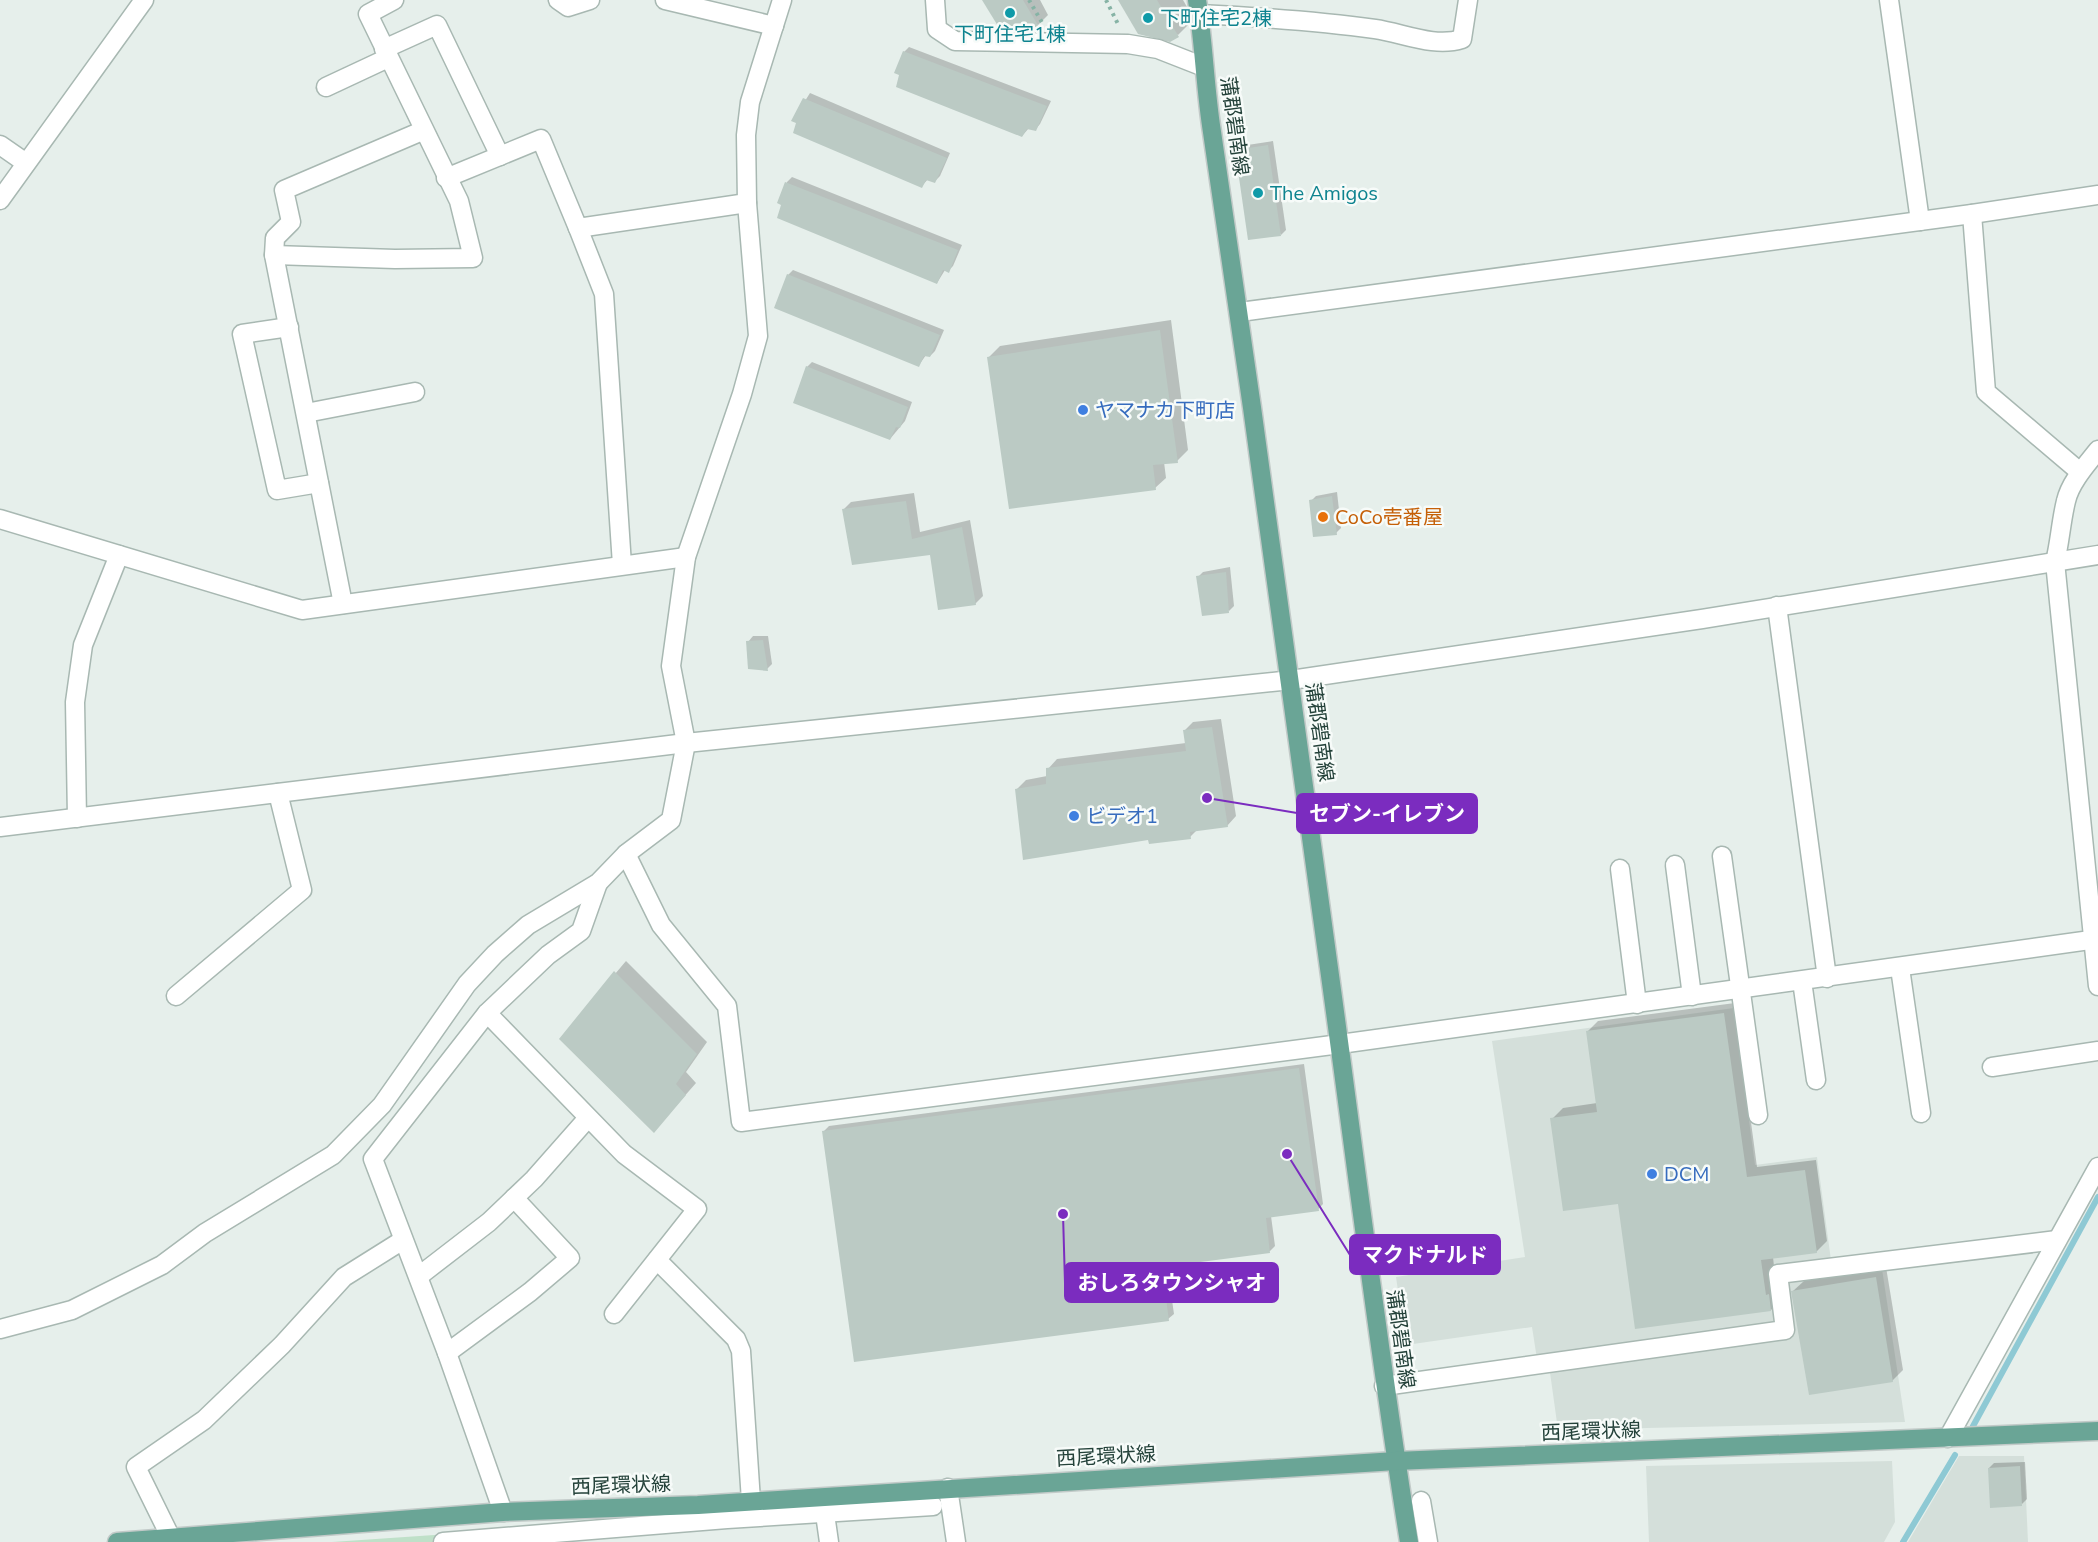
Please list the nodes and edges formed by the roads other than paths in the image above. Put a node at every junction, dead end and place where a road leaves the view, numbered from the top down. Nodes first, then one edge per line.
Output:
1 (144, 0) edge
2 (394, 0) edge
3 (558, 0) edge
4 (590, 0) edge
5 (665, 0) edge
6 (782, 0) edge
7 (934, 0) edge
8 (1468, 0) edge
9 (1889, 0) edge
10 (1198, 7) edge
11 (1268, 8) edge
12 (774, 26) junction
13 (386, 54) junction
14 (1204, 67) junction
15 (326, 87) dead end
16 (422, 131) junction
17 (0, 146) edge
18 (500, 156) junction
19 (26, 163) junction
20 (446, 178) junction
21 (2098, 195) edge
22 (0, 200) edge
23 (747, 203) junction
24 (1972, 214) junction
25 (1920, 221) junction
26 (578, 228) junction
27 (274, 255) junction
28 (1240, 312) junction
29 (288, 327) junction
30 (415, 392) dead end
31 (306, 413) junction
32 (2098, 450) edge
33 (2080, 472) junction
34 (319, 483) junction
35 (0, 519) edge
36 (119, 555) junction
37 (2098, 555) edge
38 (686, 557) junction
39 (2055, 562) junction
40 (622, 565) junction
41 (344, 604) junction
42 (1777, 606) junction
43 (1291, 680) junction
44 (686, 743) junction
45 (278, 793) junction
46 (77, 818) junction
47 (0, 827) edge
48 (626, 854) junction
49 (1722, 856) dead end
50 (1675, 865) dead end
51 (1620, 869) dead end
52 (598, 883) junction
53 (2096, 939) edge
54 (1900, 968) junction
55 (1827, 978) junction
56 (1802, 981) junction
57 (2098, 986) edge
58 (1739, 990) junction
59 (176, 996) dead end
60 (1692, 996) junction
61 (1637, 1004) junction
62 (487, 1013) junction
63 (1340, 1044) junction
64 (2098, 1051) edge
65 (1992, 1067) dead end
66 (1816, 1080) dead end
67 (1921, 1113) dead end
68 (1758, 1115) dead end
69 (587, 1119) junction
70 (2098, 1167) edge
71 (514, 1198) junction
72 (404, 1240) junction
73 (2057, 1240) junction
74 (657, 1260) junction
75 (419, 1276) junction
76 (614, 1314) dead end
77 (0, 1329) edge
78 (447, 1353) junction
79 (1384, 1386) junction
80 (2098, 1431) edge
81 (1948, 1438) junction
82 (1396, 1461) junction
83 (948, 1488) junction
84 (751, 1501) junction
85 (1421, 1501) dead end
86 (823, 1504) junction
87 (933, 1506) dead end
88 (503, 1512) junction
89 (171, 1538) junction
90 (117, 1542) edge
91 (443, 1542) edge
92 (829, 1542) edge
93 (956, 1542) edge
94 (1409, 1542) edge
95 (1428, 1542) edge

1 - 19 street
2 - 13 street
3 - 4 street
5 - 12 street
6 - 12 street
7 - 14 street
8 - 11 street
9 - 25 street
10 - 11 street
10 - 14 main road, 蒲郡碧南線
12 - 23 street
13 - 15 street
13 - 16 street
13 - 18 street
14 - 28 main road, 蒲郡碧南線
16 - 20 street
16 - 27 street
17 - 19 street
18 - 20 street
18 - 26 street
19 - 22 street
20 - 27 street
21 - 24 street
23 - 26 street
23 - 38 street
24 - 25 street
24 - 33 street
25 - 28 street
26 - 40 street
27 - 29 street
28 - 43 main road, 蒲郡碧南線
29 - 31 street
29 - 34 street
30 - 31 street
31 - 34 street
32 - 33 street
33 - 39 street
34 - 41 street
35 - 36 street
36 - 41 street
36 - 46 street
37 - 39 street
38 - 40 street
38 - 44 street
39 - 42 street
39 - 53 street
40 - 41 street
42 - 43 street
42 - 55 street
43 - 44 street
43 - 63 main road, 蒲郡碧南線
44 - 45 street
44 - 48 street
45 - 46 street
45 - 59 street
46 - 47 street
48 - 52 street
48 - 63 street
49 - 58 street
50 - 60 street
51 - 61 street
52 - 62 street
52 - 77 street
53 - 54 street
53 - 57 street
54 - 55 street
54 - 67 street
55 - 56 street
56 - 58 street
56 - 66 street
58 - 60 street
58 - 68 street
60 - 61 street
61 - 63 street
62 - 69 street
62 - 72 street
63 - 79 main road, 蒲郡碧南線
64 - 65 street
69 - 71 street
69 - 74 street
70 - 73 street
71 - 75 street
71 - 78 street
72 - 75 street
72 - 89 street
73 - 79 street
73 - 81 street
74 - 76 street
74 - 84 street
75 - 78 street
78 - 88 street
79 - 82 main road, 蒲郡碧南線
80 - 81 main road, 西尾環状線
81 - 82 main road, 西尾環状線
82 - 83 main road, 西尾環状線
82 - 94 main road, 蒲郡碧南線
83 - 86 main road, 西尾環状線
83 - 93 street
84 - 86 main road, 西尾環状線
84 - 88 main road, 西尾環状線
85 - 95 street
86 - 87 street
86 - 91 street
86 - 92 street
88 - 89 main road, 西尾環状線
89 - 90 main road, 西尾環状線

